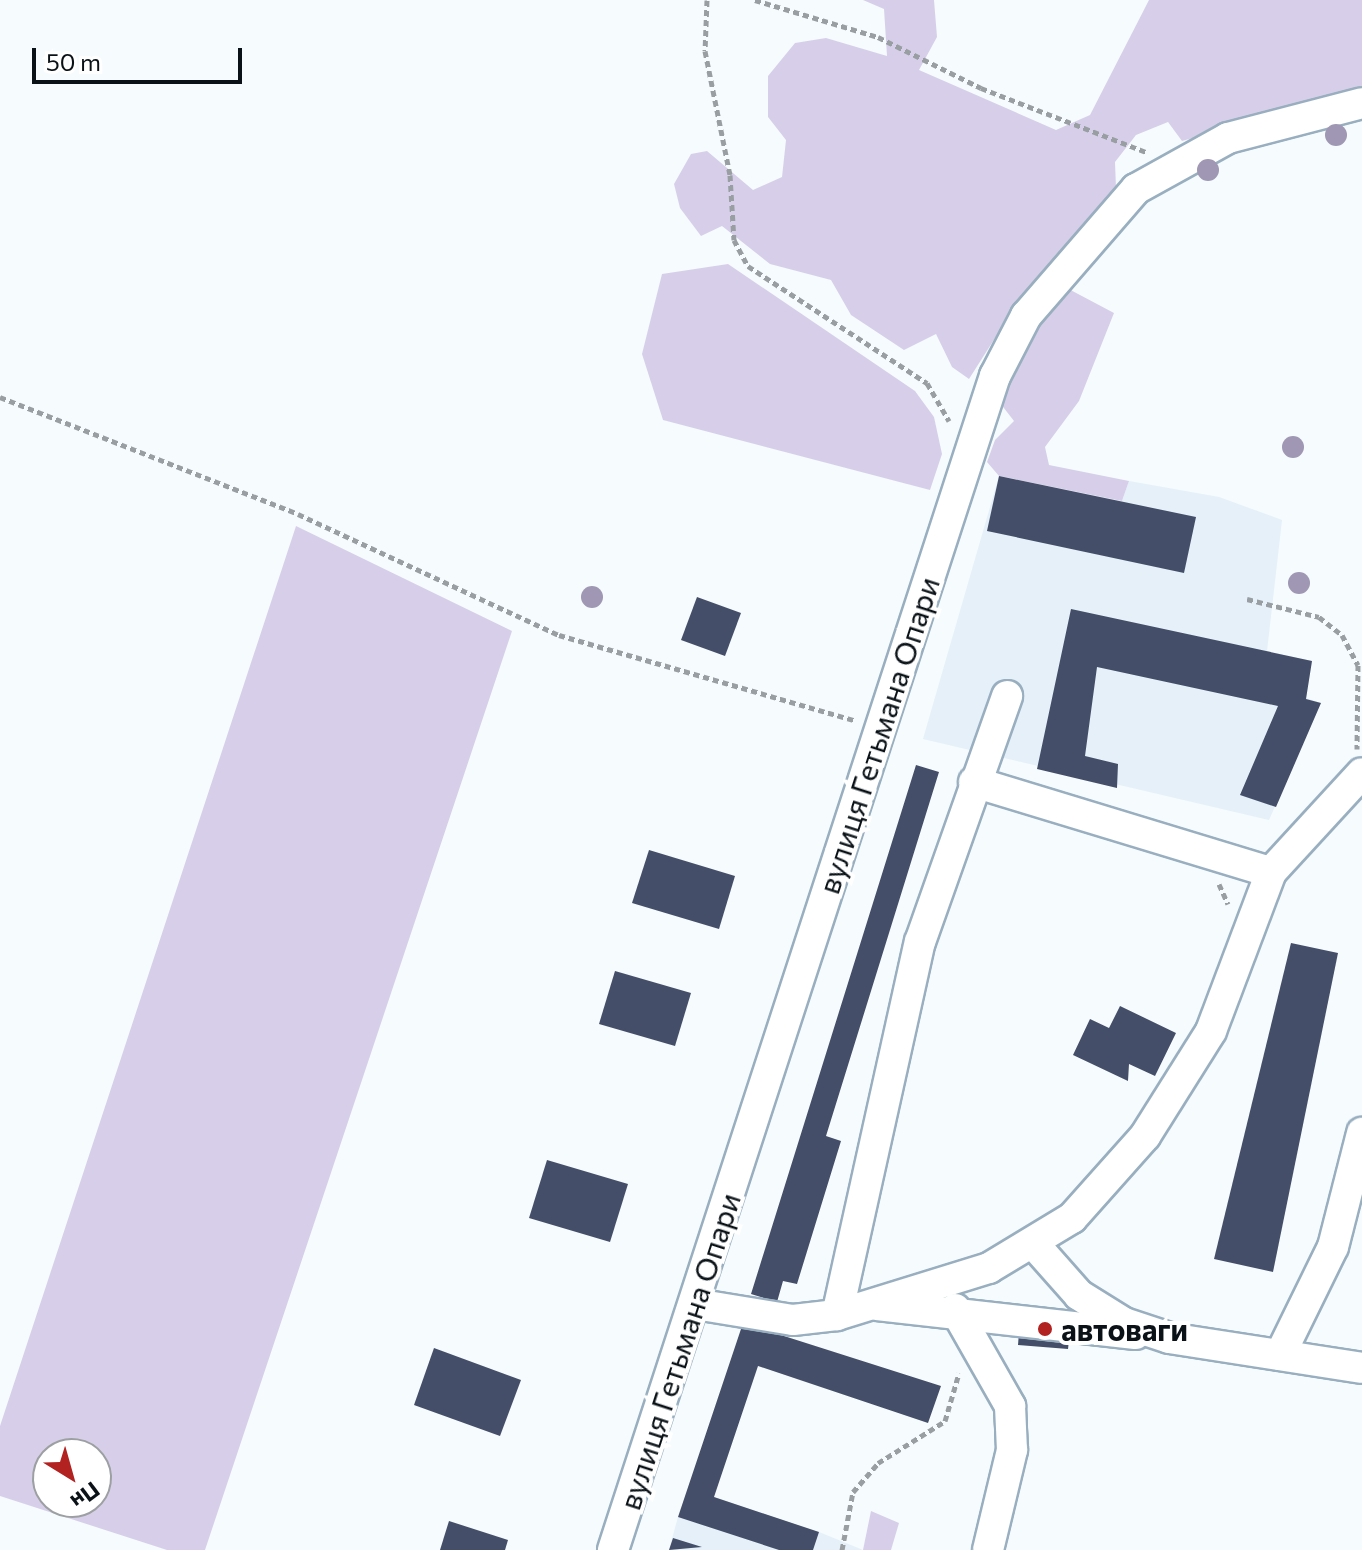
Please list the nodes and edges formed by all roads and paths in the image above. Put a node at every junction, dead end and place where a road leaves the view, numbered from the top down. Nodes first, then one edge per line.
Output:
1 (707, 0) edge
2 (755, 0) edge
3 (1362, 103) edge
4 (1178, 160) junction
5 (0, 397) edge
6 (962, 466) junction
7 (1247, 599) dead end
8 (1007, 696) dead end
9 (881, 729) junction
10 (1359, 775) edge
11 (974, 782) junction
12 (1193, 848) junction
13 (1271, 872) junction
14 (1237, 950) junction
15 (1362, 1133) edge
16 (1033, 1243) junction
17 (939, 1284) junction
18 (695, 1304) junction
19 (871, 1304) junction
20 (837, 1315) junction
21 (966, 1327) junction
22 (1169, 1338) junction
23 (1280, 1355) junction
24 (1362, 1368) edge
25 (613, 1550) edge
26 (842, 1550) edge
27 (988, 1550) edge

1 - 6 path
2 - 4 path
3 - 4 street, вулиця Гетьмана Опари
4 - 6 street, вулиця Гетьмана Опари
5 - 9 path
6 - 9 street, вулиця Гетьмана Опари
7 - 10 path
8 - 11 street
9 - 18 street, вулиця Гетьмана Опари
10 - 13 street
11 - 12 street
11 - 20 street
12 - 13 street
12 - 14 path
13 - 14 street
14 - 16 street
15 - 23 street
16 - 17 street
16 - 22 street
17 - 19 street
17 - 21 street
18 - 20 street
18 - 25 street, вулиця Гетьмана Опари
19 - 20 street
19 - 21 street
21 - 22 street
21 - 26 path
21 - 27 street
22 - 23 street
23 - 24 street

